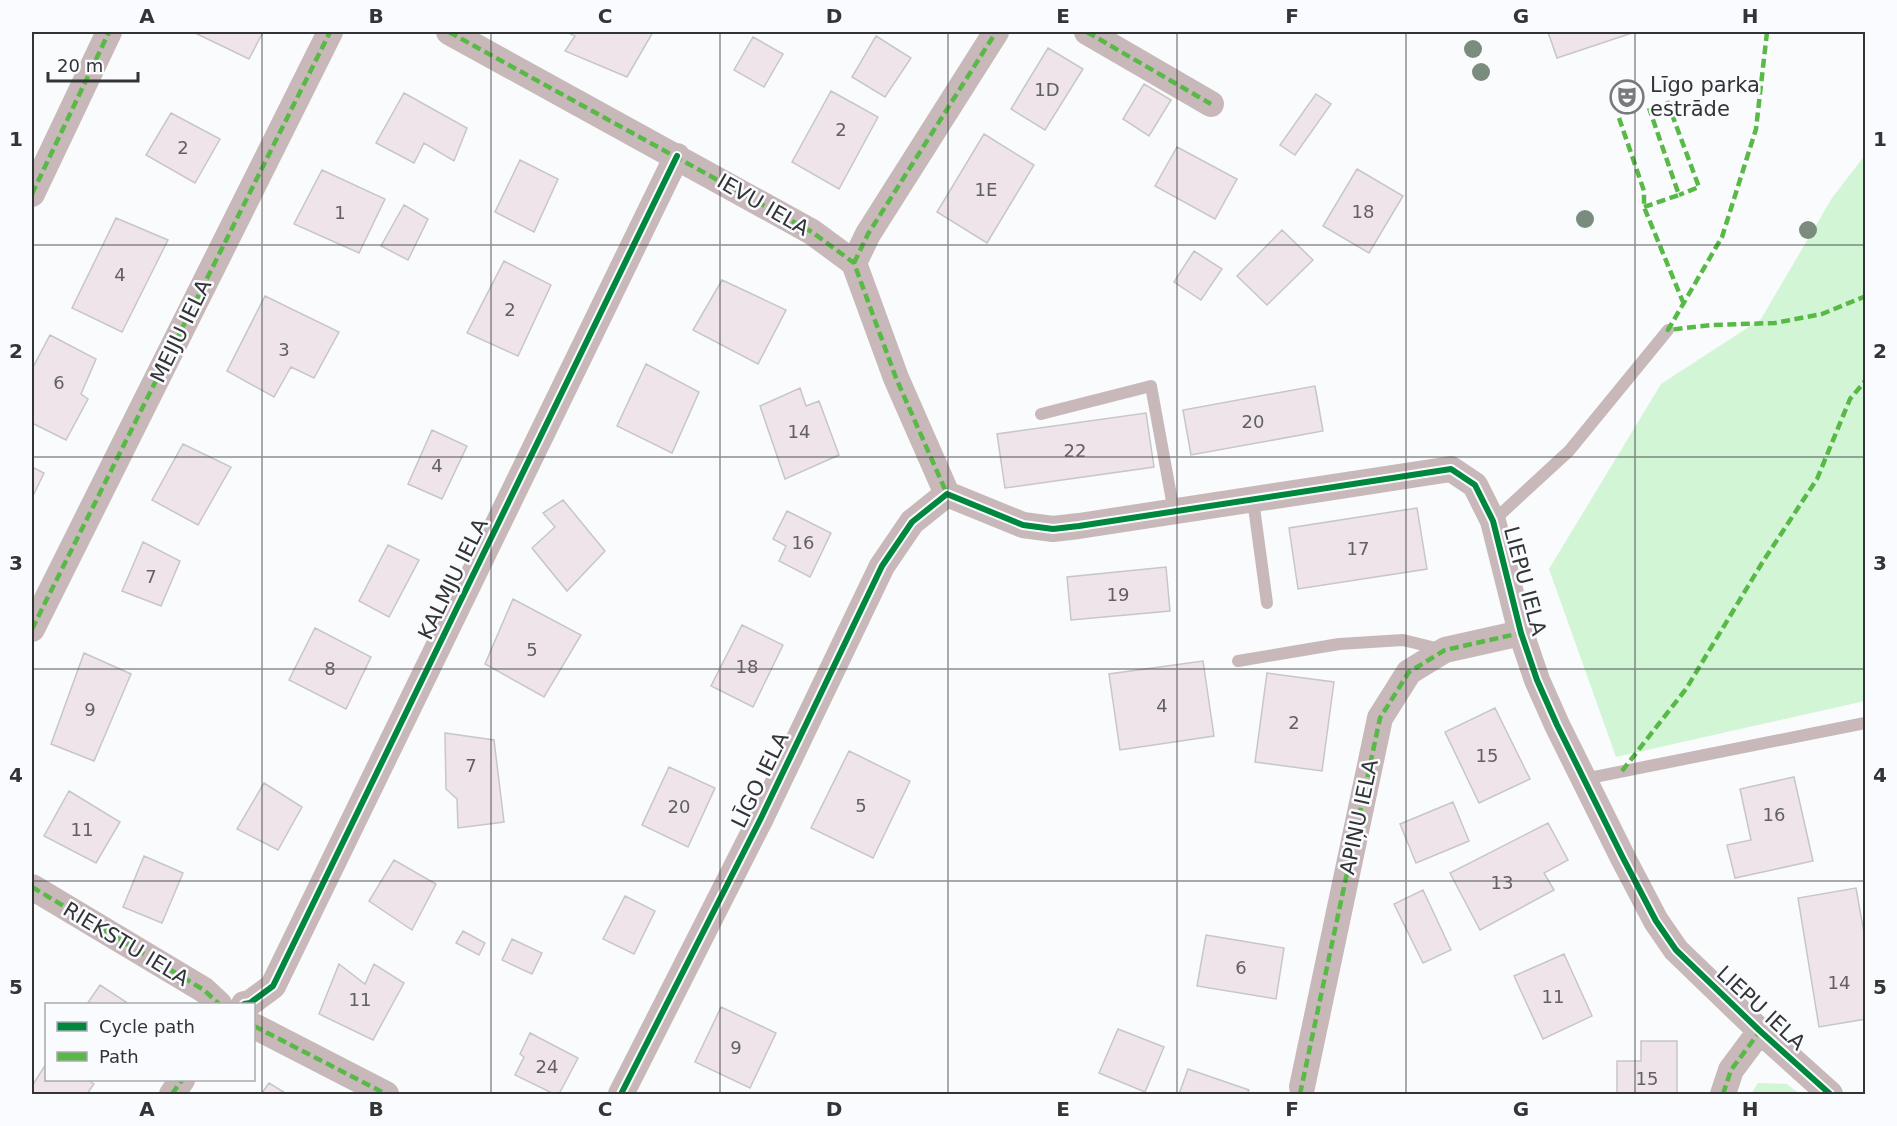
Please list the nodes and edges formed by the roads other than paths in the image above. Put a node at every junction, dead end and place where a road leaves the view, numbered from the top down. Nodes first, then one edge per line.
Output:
1 (109, 32) edge
2 (330, 32) edge
3 (449, 32) edge
4 (996, 32) edge
5 (1087, 32) edge
6 (1211, 104) dead end
7 (677, 156) junction
8 (32, 194) edge
9 (854, 262) junction
10 (1668, 330) dead end
11 (1041, 414) dead end
12 (946, 494) junction
13 (1253, 500) junction
14 (1174, 512) junction
15 (1492, 521) junction
16 (1267, 603) dead end
17 (32, 629) edge
18 (1521, 633) junction
19 (1445, 650) junction
20 (1238, 662) dead end
21 (1864, 723) edge
22 (1584, 779) junction
23 (32, 887) edge
24 (217, 1003) edge
25 (250, 1003) edge
26 (255, 1027) edge
27 (1760, 1031) junction
28 (181, 1081) edge
29 (1302, 1087) dead end
30 (172, 1095) edge
31 (386, 1095) edge
32 (621, 1095) edge
33 (1723, 1095) edge
34 (1830, 1095) edge

1 - 8 street
2 - 17 street, MEIJU IELA
3 - 7 street, IEVU IELA
4 - 9 street
5 - 6 street
7 - 9 street, IEVU IELA
7 - 25 street, KALMJU IELA
9 - 12 street
10 - 15 lane
11 - 14 lane
12 - 14 street, LIEPU IELA
12 - 32 street, LĪGO IELA
13 - 14 street, LIEPU IELA
13 - 15 street, LIEPU IELA
13 - 16 lane
15 - 18 street, LIEPU IELA
18 - 19 street, APIŅU IELA
18 - 22 street, LIEPU IELA
19 - 20 lane
19 - 29 street, APIŅU IELA
21 - 22 lane
22 - 27 street, LIEPU IELA
23 - 24 street, RIEKSTU IELA
26 - 31 street
27 - 33 street
27 - 34 street, LIEPU IELA
28 - 30 street

